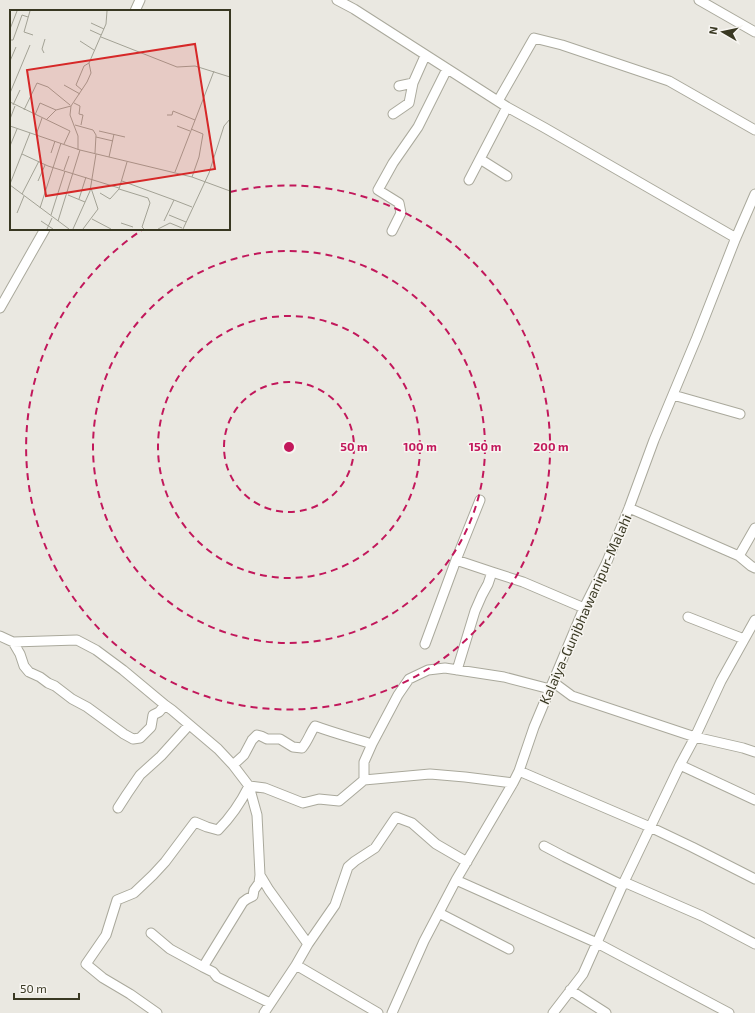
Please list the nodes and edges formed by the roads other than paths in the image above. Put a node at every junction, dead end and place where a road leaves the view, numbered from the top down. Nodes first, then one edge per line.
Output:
1 (140, 0) edge
2 (337, 0) edge
3 (699, 0) edge
4 (135, 10) edge
5 (755, 32) edge
6 (426, 56) junction
7 (447, 69) junction
8 (413, 83) junction
9 (399, 86) dead end
10 (498, 101) junction
11 (506, 107) junction
12 (393, 114) dead end
13 (755, 130) edge
14 (480, 159) junction
15 (507, 176) dead end
16 (470, 180) dead end
17 (755, 194) edge
18 (44, 230) edge
19 (392, 230) dead end
20 (736, 238) junction
21 (0, 308) edge
22 (672, 395) junction
23 (740, 414) dead end
24 (480, 500) dead end
25 (629, 508) junction
26 (755, 528) edge
27 (739, 556) junction
28 (456, 560) junction
29 (755, 568) edge
30 (492, 572) junction
31 (584, 608) junction
32 (688, 617) dead end
33 (755, 620) edge
34 (0, 636) edge
35 (744, 639) junction
36 (13, 642) junction
37 (425, 644) dead end
38 (457, 670) junction
39 (551, 686) junction
40 (165, 705) junction
41 (189, 725) junction
42 (695, 737) junction
43 (372, 744) junction
44 (755, 746) edge
45 (743, 748) junction
46 (755, 752) edge
47 (680, 765) junction
48 (233, 766) junction
49 (519, 771) junction
50 (364, 780) junction
51 (514, 783) junction
52 (249, 786) junction
53 (755, 800) edge
54 (118, 808) dead end
55 (650, 827) junction
56 (544, 846) dead end
57 (467, 862) junction
58 (260, 875) junction
59 (755, 878) edge
60 (456, 880) junction
61 (623, 884) junction
62 (439, 913) junction
63 (152, 933) dead end
64 (597, 943) junction
65 (308, 944) junction
66 (755, 944) edge
67 (509, 948) dead end
68 (296, 965) junction
69 (203, 967) junction
70 (570, 990) junction
71 (270, 1003) junction
72 (157, 1013) edge
73 (264, 1013) edge
74 (378, 1013) edge
75 (392, 1013) edge
76 (553, 1013) edge
77 (606, 1013) edge
78 (729, 1013) edge

1 - 4 street
2 - 6 street
3 - 5 street
6 - 7 street
6 - 8 street
7 - 10 street
7 - 19 street
8 - 9 street
8 - 12 street
10 - 11 street
10 - 13 street
11 - 14 street
11 - 20 street
14 - 15 street
14 - 16 street
17 - 20 street, Kalaiya-Gunjbhawanipur-Malahi
18 - 21 street
20 - 22 street, Kalaiya-Gunjbhawanipur-Malahi
22 - 23 street
22 - 25 street, Kalaiya-Gunjbhawanipur-Malahi
24 - 28 street
25 - 27 street
25 - 31 street, Kalaiya-Gunjbhawanipur-Malahi
26 - 27 street
27 - 29 street
28 - 30 street
28 - 37 street
30 - 31 street
30 - 38 street
31 - 39 street, Kalaiya-Gunjbhawanipur-Malahi
32 - 35 street
33 - 35 street
34 - 36 street
35 - 42 street
36 - 40 street
36 - 40 street
38 - 39 street
38 - 43 street
39 - 42 street
39 - 49 street, Kalaiya-Gunjbhawanipur-Malahi
40 - 41 street
41 - 48 street
41 - 54 street
42 - 45 street
42 - 47 street
43 - 48 street
43 - 50 street
44 - 45 street
45 - 46 street
47 - 53 street
47 - 55 street
48 - 52 street
49 - 51 street, Kalaiya-Gunjbhawanipur-Malahi
49 - 55 street
50 - 51 street
50 - 52 street
51 - 57 street, Kalaiya-Gunjbhawanipur-Malahi
52 - 58 street
52 - 72 street
55 - 59 street
55 - 61 street
56 - 61 street
57 - 60 street, Kalaiya-Gunjbhawanipur-Malahi
57 - 65 street
58 - 65 street
58 - 69 street
60 - 62 street, Kalaiya-Gunjbhawanipur-Malahi
60 - 64 street
61 - 64 street
61 - 66 street
62 - 67 street
62 - 75 street, Kalaiya-Gunjbhawanipur-Malahi
63 - 69 street
64 - 70 street
64 - 78 street
65 - 68 street
68 - 71 street
68 - 74 street
69 - 71 street
70 - 76 street
70 - 77 street
71 - 73 street

